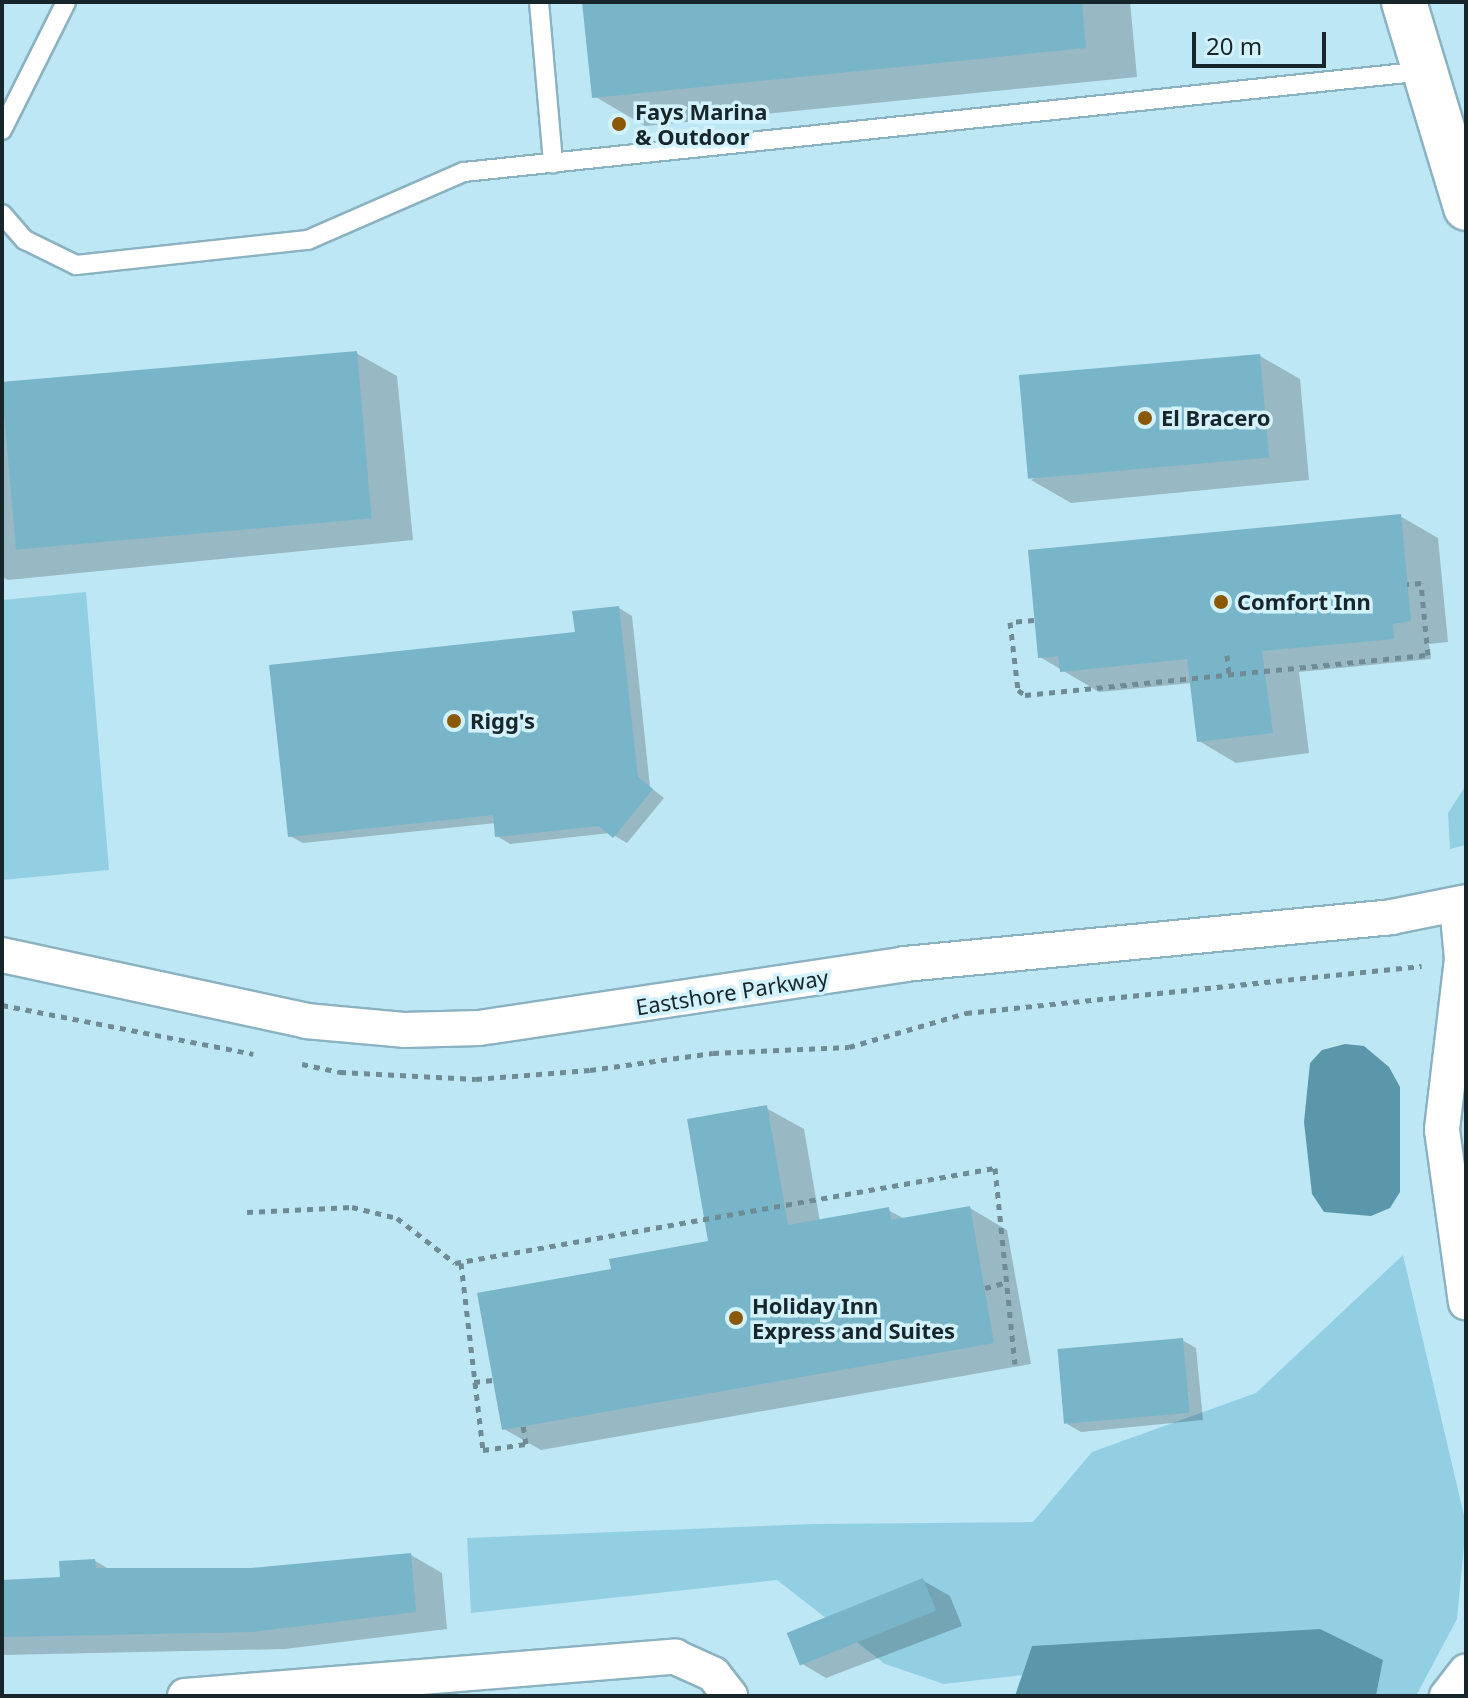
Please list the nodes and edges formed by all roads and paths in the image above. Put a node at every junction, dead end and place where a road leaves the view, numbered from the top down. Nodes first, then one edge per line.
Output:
1 (66, 2) edge
2 (539, 2) edge
3 (1404, 2) edge
4 (1425, 71) junction
5 (2, 130) edge
6 (553, 163) junction
7 (1466, 208) edge
8 (2, 214) edge
9 (1407, 584) dead end
10 (1034, 620) dead end
11 (1227, 655) dead end
12 (1229, 674) junction
13 (1462, 903) edge
14 (2, 955) edge
15 (247, 1212) dead end
16 (461, 1263) junction
17 (1007, 1282) junction
18 (985, 1288) dead end
19 (1466, 1302) edge
20 (1015, 1364) dead end
21 (493, 1380) dead end
22 (474, 1382) junction
23 (523, 1426) dead end
24 (1466, 1672) edge
25 (185, 1696) edge
26 (730, 1696) edge
27 (1447, 1696) edge

1 - 5 lane
2 - 6 lane
3 - 4 main road
4 - 6 lane
4 - 7 main road
6 - 8 lane
9 - 12 path
10 - 12 path
11 - 12 path
13 - 14 street, Eastshore Parkway
13 - 19 street
15 - 16 path
16 - 17 path
16 - 22 path
17 - 18 path
17 - 20 path
21 - 22 path
22 - 23 path
24 - 27 street
25 - 26 street

